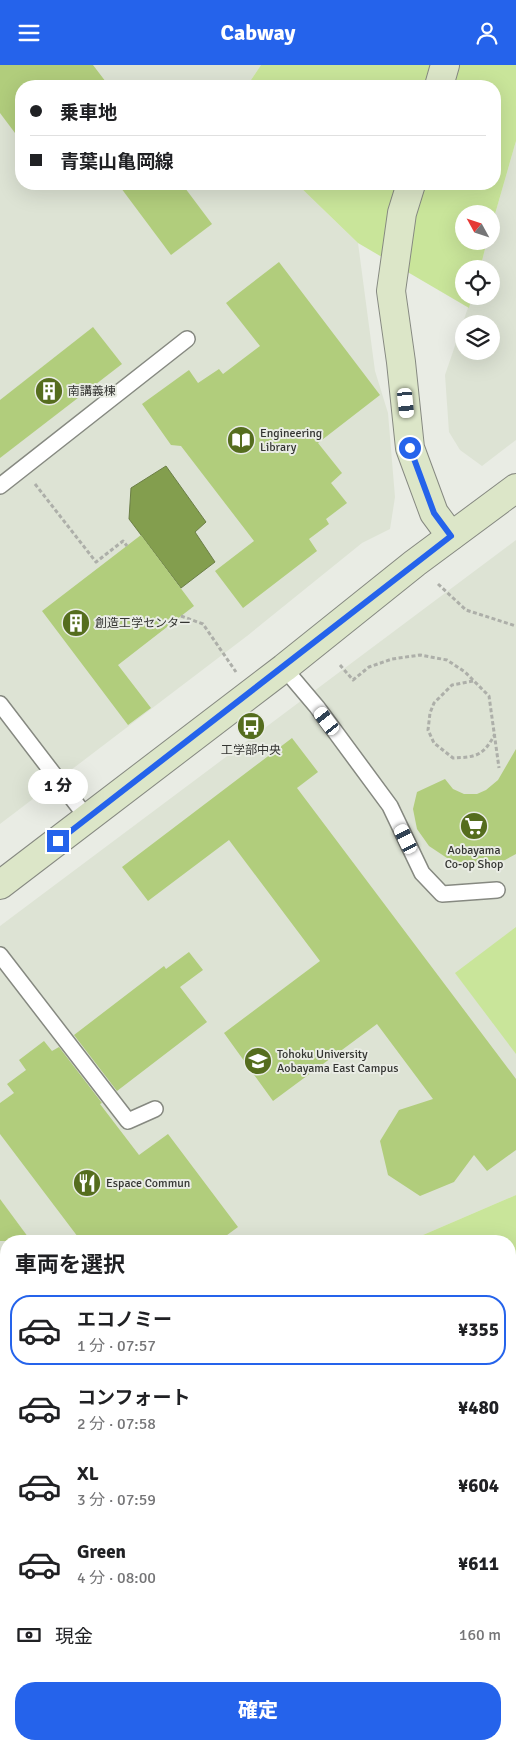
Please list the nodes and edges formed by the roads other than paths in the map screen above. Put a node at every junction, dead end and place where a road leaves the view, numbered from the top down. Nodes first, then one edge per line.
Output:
1 (445, 65) edge
2 (441, 80) edge
3 (409, 190) edge
4 (187, 339) dead end
5 (0, 486) edge
6 (516, 488) edge
7 (451, 536) junction
8 (284, 668) junction
9 (0, 704) edge
10 (88, 819) junction
11 (0, 885) edge
12 (497, 890) dead end
13 (0, 955) edge
14 (155, 1109) dead end

1 - 2 street
3 - 7 street
4 - 5 lane
6 - 7 street
7 - 8 street
8 - 10 street
8 - 12 lane
9 - 10 lane
10 - 11 street
13 - 14 lane

